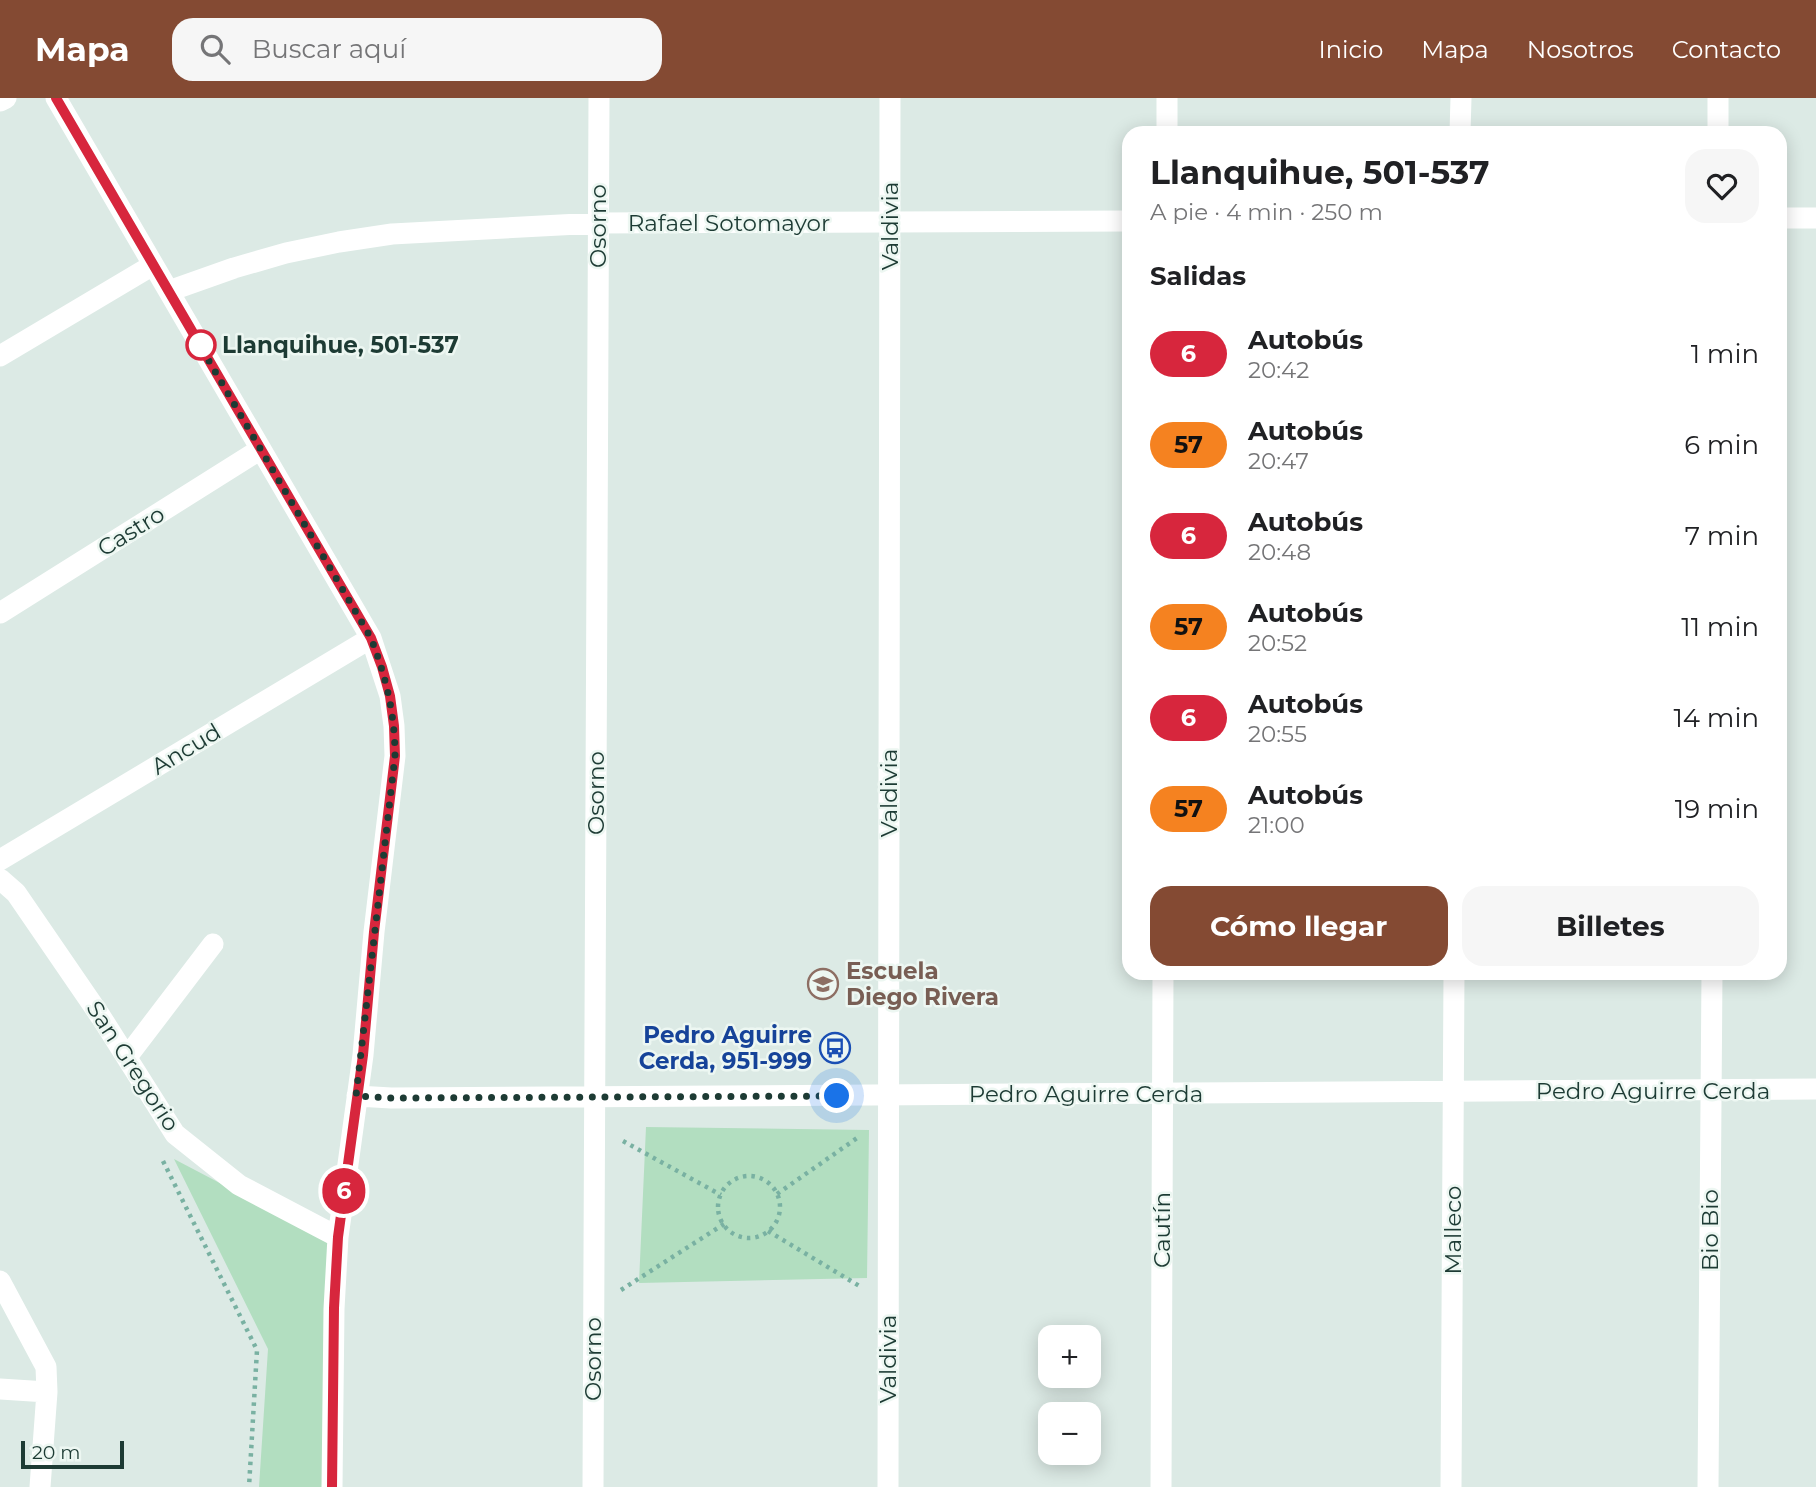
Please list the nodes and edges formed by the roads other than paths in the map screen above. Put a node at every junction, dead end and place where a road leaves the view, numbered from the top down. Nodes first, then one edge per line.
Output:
1 (6, 98) edge
2 (56, 98) edge
3 (598, 98) edge
4 (890, 98) edge
5 (1167, 98) edge
6 (1461, 98) edge
7 (1718, 98) edge
8 (0, 101) edge
9 (1167, 126) edge
10 (1461, 126) edge
11 (1718, 126) edge
12 (1787, 218) edge
13 (1816, 218) edge
14 (1122, 221) edge
15 (890, 222) junction
16 (598, 223) junction
17 (153, 265) junction
18 (169, 291) junction
19 (0, 356) edge
20 (261, 449) junction
21 (0, 613) edge
22 (371, 638) junction
23 (0, 860) edge
24 (0, 879) edge
25 (213, 944) dead end
26 (1163, 980) edge
27 (1454, 980) edge
28 (1712, 980) edge
29 (127, 1057) junction
30 (1711, 1090) junction
31 (1816, 1090) edge
32 (1454, 1092) junction
33 (1162, 1094) junction
34 (889, 1095) junction
35 (356, 1096) junction
36 (595, 1097) junction
37 (338, 1237) junction
38 (0, 1281) edge
39 (0, 1389) edge
40 (47, 1392) junction
41 (40, 1487) edge
42 (332, 1487) edge
43 (593, 1487) edge
44 (888, 1487) edge
45 (1161, 1487) edge
46 (1451, 1487) edge
47 (1708, 1487) edge

1 - 8 street
2 - 17 street
3 - 16 street, Osorno
4 - 15 street, Valdivia
5 - 9 street
6 - 10 street
7 - 11 street
12 - 13 street
14 - 15 street, Rafael Sotomayor
15 - 16 street, Rafael Sotomayor
15 - 34 street, Valdivia
16 - 18 street, Rafael Sotomayor
16 - 36 street, Osorno
17 - 18 street
17 - 19 street
18 - 20 street
20 - 21 street, Castro
20 - 22 street
22 - 23 street, Ancud
22 - 35 street
24 - 29 street, San Gregorio
25 - 29 street
26 - 33 street, Cautín
27 - 32 street, Malleco
28 - 30 street, Bio Bio
29 - 37 street, San Gregorio
30 - 31 street, Pedro Aguirre Cerda
30 - 32 street, Pedro Aguirre Cerda
30 - 47 street, Bio Bio
32 - 33 street, Pedro Aguirre Cerda
32 - 46 street, Malleco
33 - 34 street, Pedro Aguirre Cerda
33 - 45 street, Cautín
34 - 36 street, Pedro Aguirre Cerda
34 - 44 street, Valdivia
35 - 36 street, Pedro Aguirre Cerda
35 - 37 street
36 - 43 street, Osorno
37 - 42 street
38 - 40 street
39 - 40 street
40 - 41 street

